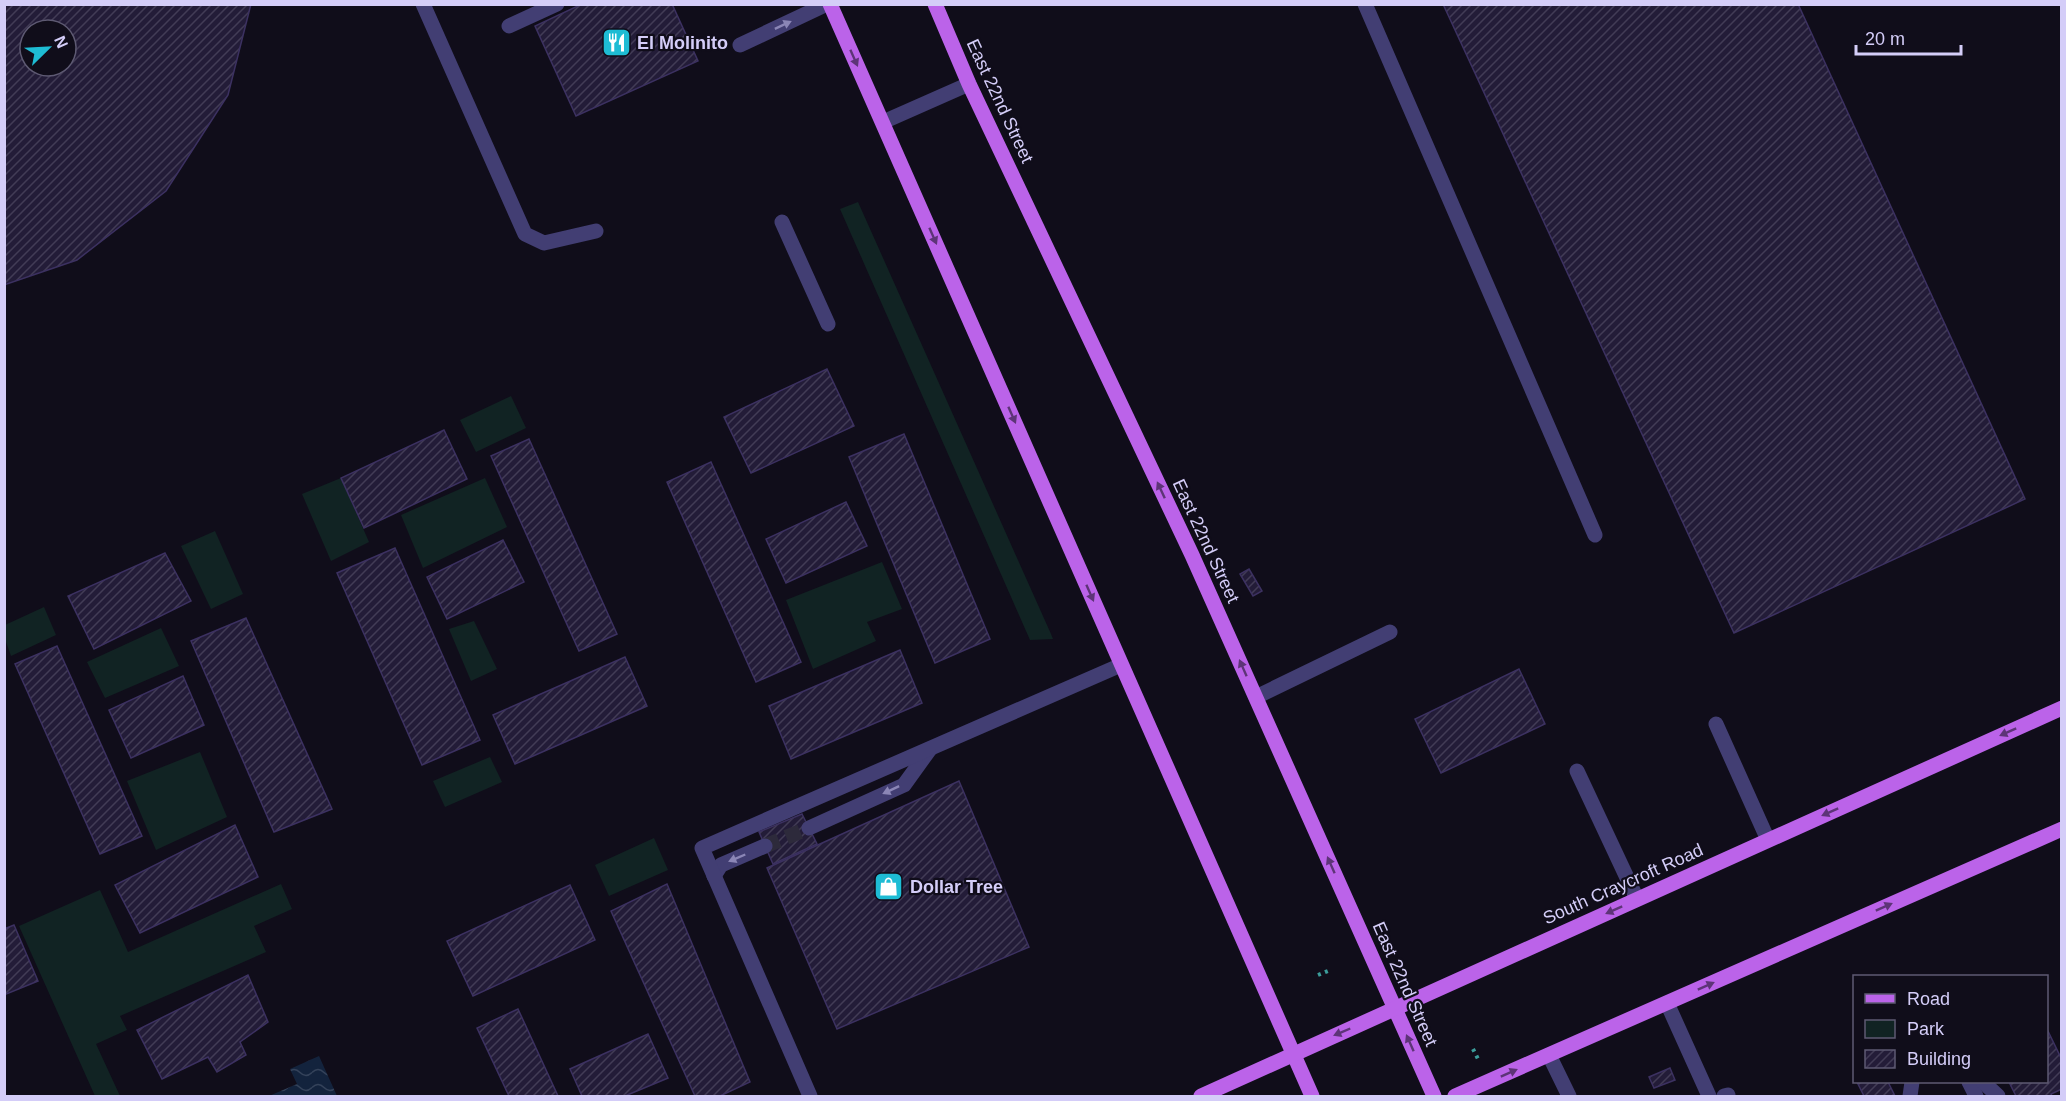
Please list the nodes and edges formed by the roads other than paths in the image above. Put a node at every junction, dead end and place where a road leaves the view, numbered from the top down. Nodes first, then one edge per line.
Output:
1 (423, 4) edge
2 (557, 4) edge
3 (829, 4) edge
4 (935, 4) edge
5 (1365, 4) edge
6 (509, 26) dead end
7 (740, 45) dead end
8 (969, 84) junction
9 (883, 122) junction
10 (782, 222) dead end
11 (596, 231) dead end
12 (828, 324) dead end
13 (1595, 535) dead end
14 (1390, 632) dead end
15 (1121, 665) junction
16 (1256, 697) junction
17 (2061, 708) edge
18 (1716, 724) dead end
19 (930, 748) junction
20 (1577, 771) dead end
21 (809, 828) tunnel mouth
22 (2061, 829) edge
23 (1768, 840) junction
24 (765, 846) tunnel mouth
25 (714, 876) junction
26 (1637, 899) junction
27 (1668, 1003) junction
28 (1395, 1009) junction
29 (1292, 1054) junction
30 (1549, 1055) junction
31 (1984, 1083) edge
32 (810, 1096) edge
33 (1201, 1096) edge
34 (1312, 1096) edge
35 (1434, 1096) edge
36 (1455, 1096) edge
37 (1569, 1096) edge
38 (1709, 1096) edge
39 (1998, 1096) edge

1 - 11 lane
2 - 6 lane
7 -> 3 lane
3 -> 9 main road
4 - 8 main road, East 22nd Street
5 - 13 lane
8 - 9 lane
16 -> 8 main road, East 22nd Street
9 -> 15 main road
10 - 12 lane
14 - 16 lane
15 - 19 lane
15 - 29 main road
28 -> 16 main road, East 22nd Street
17 -> 23 main road, South Craycroft Road
18 - 23 lane
19 -> 21 lane
19 - 25 lane
20 - 26 lane
27 -> 22 main road
23 - 26 main road, South Craycroft Road
24 -> 25 lane
25 - 32 lane
26 -> 28 main road, South Craycroft Road
27 - 30 main road
27 - 38 lane
28 -> 29 main road, South Craycroft Road
35 -> 28 main road, East 22nd Street
29 - 33 main road, South Craycroft Road
29 - 34 main road
36 -> 30 main road
30 - 37 lane
31 - 39 lane

